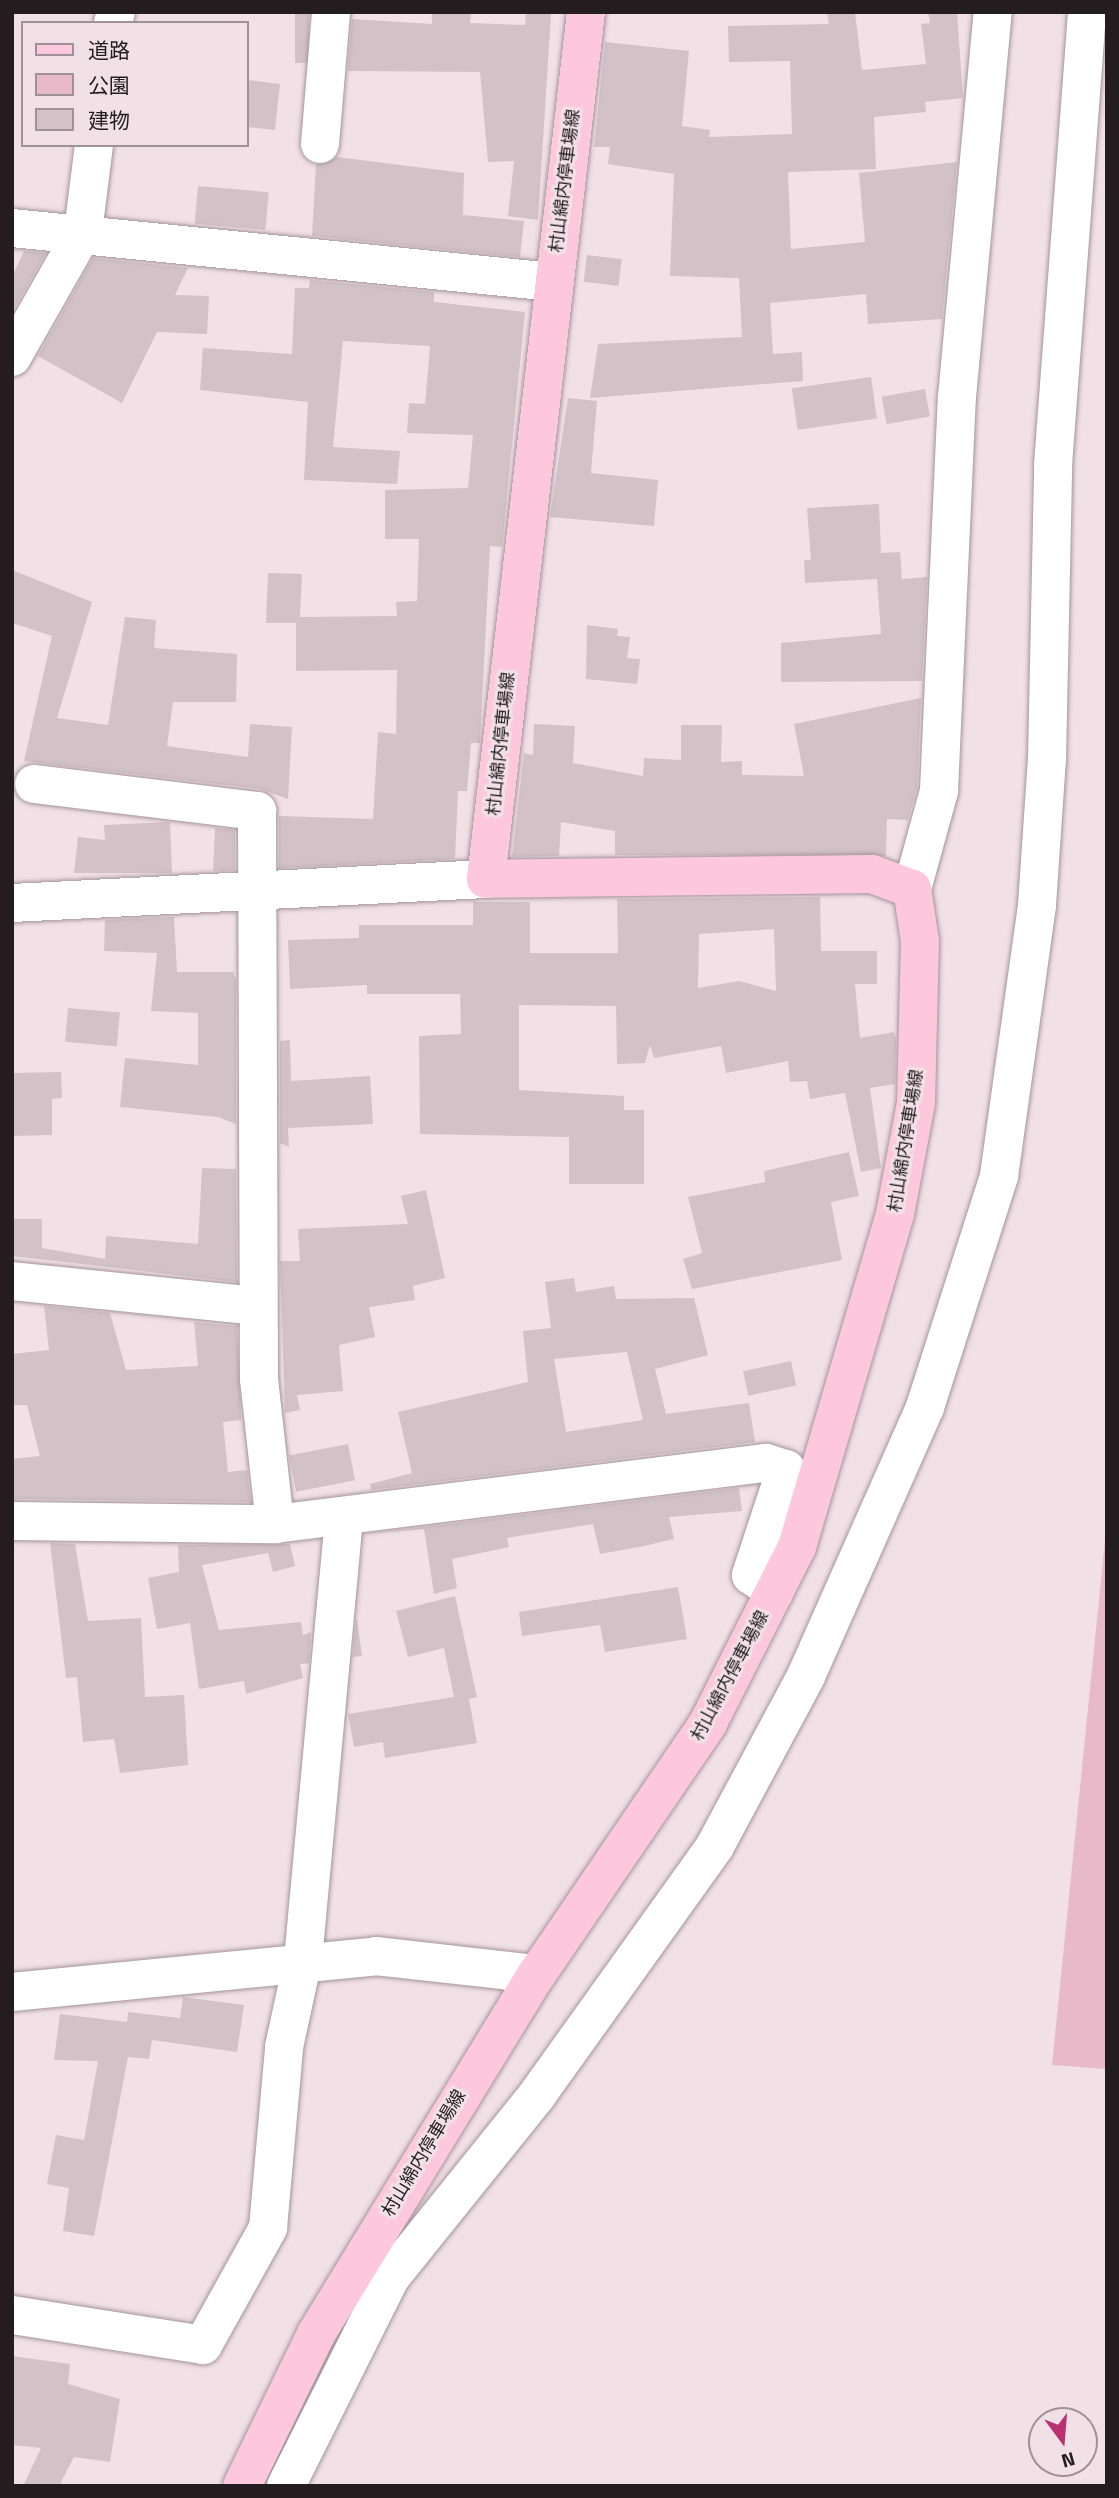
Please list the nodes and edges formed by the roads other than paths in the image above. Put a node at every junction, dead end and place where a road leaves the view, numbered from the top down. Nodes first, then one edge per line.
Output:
1 (331, 12) edge
2 (586, 12) edge
3 (993, 12) edge
4 (1087, 12) edge
5 (320, 144) dead end
6 (94, 147) edge
7 (12, 228) edge
8 (83, 232) junction
9 (553, 282) junction
10 (12, 357) edge
11 (34, 784) dead end
12 (486, 879) junction
13 (912, 889) junction
14 (255, 890) junction
15 (12, 903) edge
16 (12, 1281) edge
17 (257, 1306) junction
18 (344, 1518) junction
19 (12, 1521) edge
20 (275, 1524) junction
21 (774, 1592) junction
22 (303, 1960) junction
23 (537, 1974) junction
24 (12, 1992) edge
25 (12, 2315) edge
26 (242, 2486) edge
27 (286, 2486) edge

1 - 5 street
2 - 9 main road, 村山綿内停車場線
3 - 13 street
4 - 27 street
6 - 8 street
7 - 8 street
8 - 9 street
8 - 10 street
9 - 12 main road, 村山綿内停車場線
11 - 14 street
12 - 13 main road
12 - 14 street
13 - 21 main road, 村山綿内停車場線
14 - 15 street
14 - 17 street
16 - 17 street
17 - 20 street
18 - 20 street
18 - 21 street
18 - 22 street
19 - 20 street
21 - 23 main road, 村山綿内停車場線
22 - 23 street
22 - 24 street
22 - 25 street
23 - 26 main road, 村山綿内停車場線

